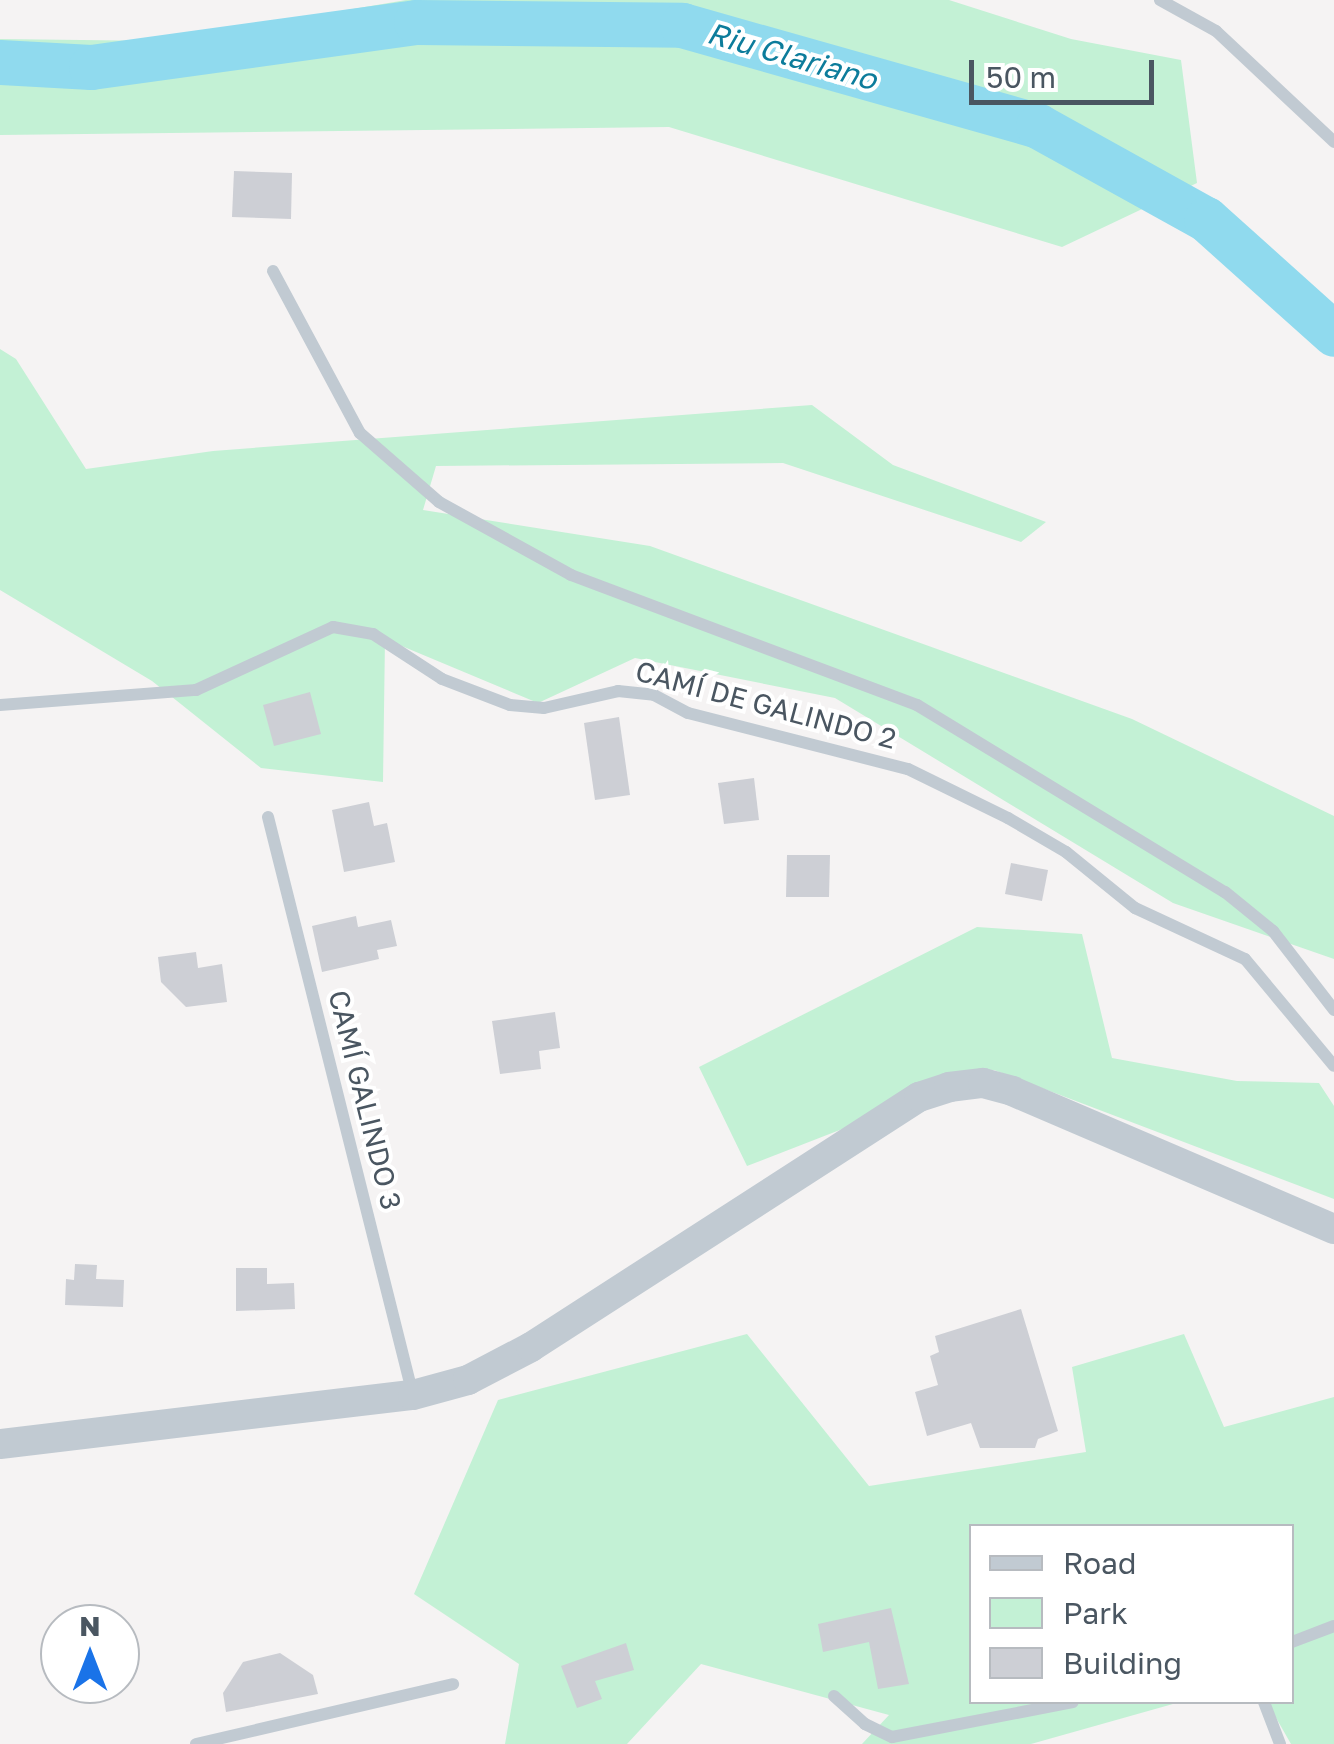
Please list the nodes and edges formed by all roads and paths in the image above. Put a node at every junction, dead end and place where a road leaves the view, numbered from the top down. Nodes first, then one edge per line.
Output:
1 (1160, 0) edge
2 (1334, 142) edge
3 (273, 271) dead end
4 (0, 705) edge
5 (268, 818) dead end
6 (1334, 1010) edge
7 (1334, 1066) edge
8 (1334, 1229) edge
9 (414, 1394) junction
10 (0, 1444) edge
11 (1334, 1626) edge
12 (1294, 1641) edge
13 (453, 1684) dead end
14 (834, 1696) dead end
15 (1063, 1704) edge
16 (1265, 1704) edge
17 (887, 1741) edge
18 (196, 1744) edge
19 (1280, 1744) edge

1 - 2 lane
3 - 6 lane
4 - 7 lane, CAMÍ DE GALINDO 2
5 - 9 lane, CAMÍ GALINDO 3
8 - 9 street
9 - 10 street
11 - 12 lane
13 - 18 lane
14 - 17 lane
15 - 17 lane
16 - 19 lane

